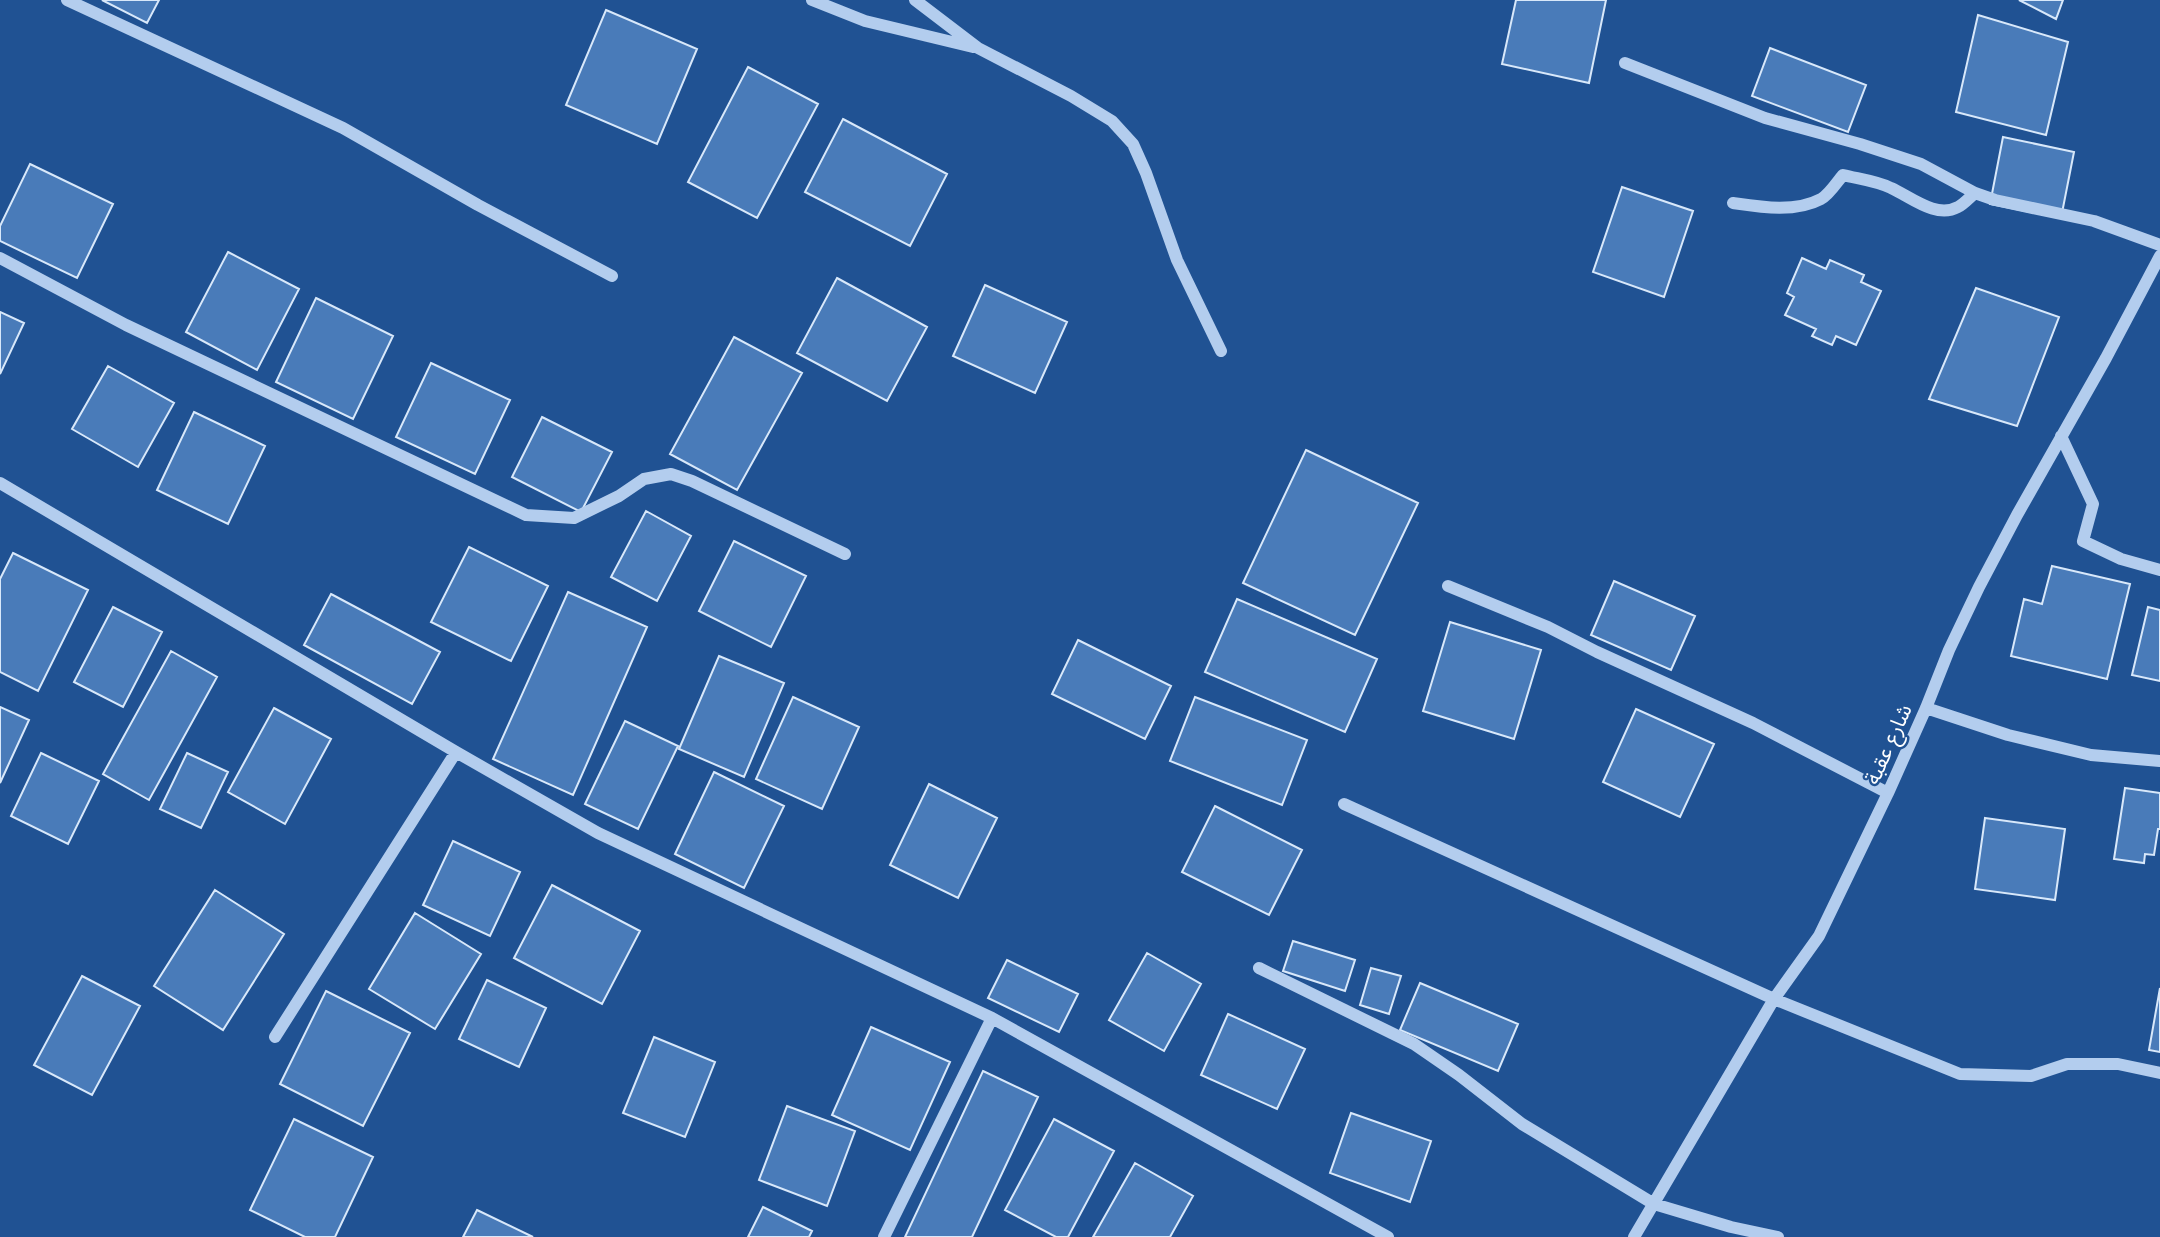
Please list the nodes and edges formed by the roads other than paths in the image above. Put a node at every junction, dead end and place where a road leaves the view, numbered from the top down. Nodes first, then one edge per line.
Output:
1 (67, 0) edge
2 (812, 0) edge
3 (915, 0) edge
4 (978, 48) junction
5 (1625, 63) dead end
6 (1975, 193) junction
7 (1733, 203) dead end
8 (2160, 245) edge
9 (2160, 256) edge
10 (0, 258) edge
11 (612, 276) dead end
12 (1222, 351) dead end
13 (2061, 436) junction
14 (0, 483) edge
15 (845, 554) dead end
16 (2160, 570) edge
17 (1448, 586) dead end
18 (1926, 708) junction
19 (456, 752) junction
20 (2160, 761) edge
21 (1888, 793) junction
22 (1344, 804) dead end
23 (1259, 968) dead end
24 (1774, 999) junction
25 (992, 1018) junction
26 (275, 1037) dead end
27 (2160, 1073) edge
28 (1654, 1204) junction
29 (884, 1237) edge
30 (1388, 1237) edge
31 (1634, 1237) edge
32 (1778, 1237) edge

1 - 11 street
2 - 4 street
3 - 4 street
4 - 12 street
5 - 6 street
6 - 7 street
6 - 8 street
9 - 13 street, شارع عقبة
10 - 15 street
13 - 16 street
13 - 18 street, شارع عقبة
14 - 19 street
17 - 21 street
18 - 20 street
18 - 21 street, شارع عقبة
19 - 25 street
19 - 26 street
21 - 24 street, شارع عقبة
22 - 24 street
23 - 28 street
24 - 27 street
24 - 28 street, شارع عقبة
25 - 29 street
25 - 30 street
28 - 31 street, شارع عقبة
28 - 32 street

